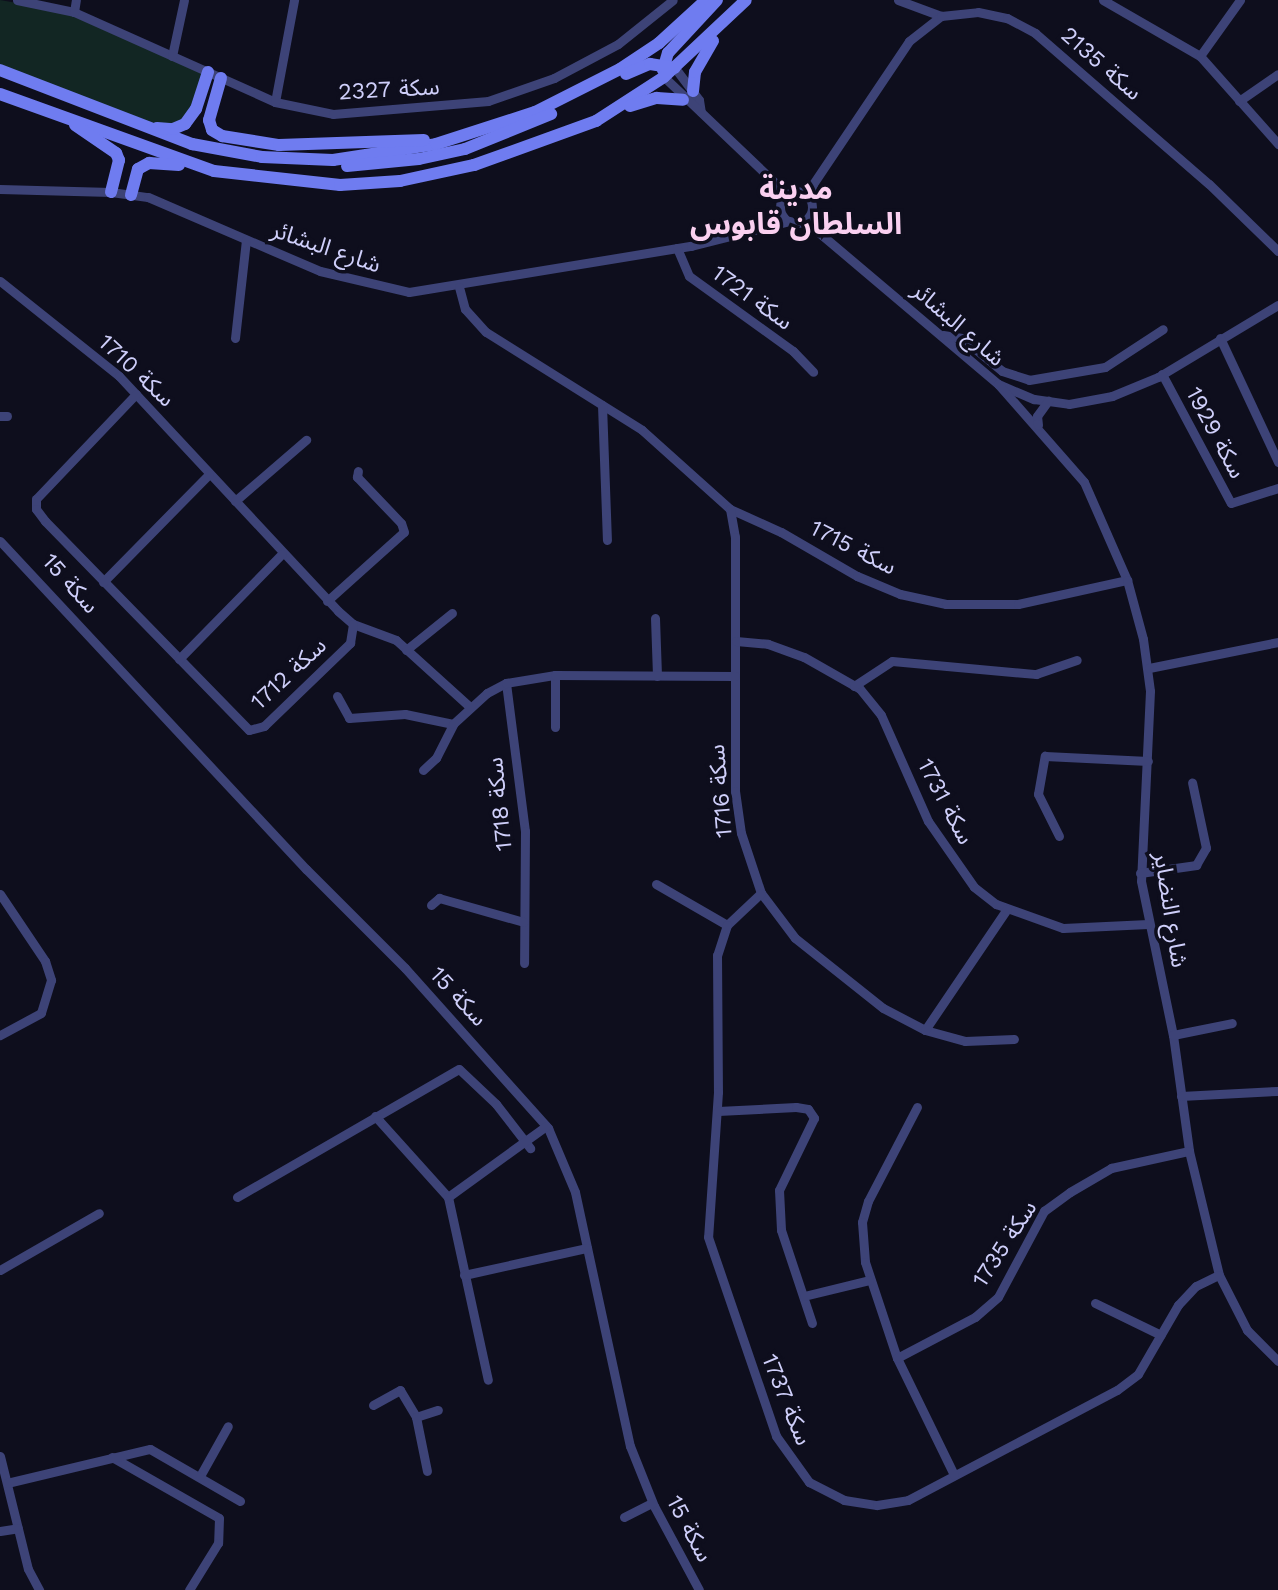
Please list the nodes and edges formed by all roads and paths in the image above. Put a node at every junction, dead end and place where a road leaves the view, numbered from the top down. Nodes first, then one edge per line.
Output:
1 (18, 0) edge
2 (76, 0) edge
3 (184, 0) edge
4 (294, 0) edge
5 (673, 0) edge
6 (706, 0) edge
7 (717, 0) edge
8 (746, 0) edge
9 (898, 0) edge
10 (1104, 0) edge
11 (1240, 0) edge
12 (74, 12) junction
13 (941, 16) junction
14 (727, 22) junction
15 (172, 56) junction
16 (1200, 56) junction
17 (0, 70) edge
18 (667, 70) junction
19 (208, 72) junction
20 (1278, 74) edge
21 (221, 78) junction
22 (0, 94) edge
23 (688, 95) junction
24 (1239, 101) junction
25 (275, 102) junction
26 (613, 112) junction
27 (57, 114) junction
28 (131, 123) junction
29 (459, 138) junction
30 (1278, 144) edge
31 (262, 157) junction
32 (200, 167) junction
33 (0, 189) edge
34 (111, 192) junction
35 (786, 194) junction
36 (805, 194) junction
37 (131, 195) junction
38 (781, 206) junction
39 (807, 217) junction
40 (790, 221) junction
41 (768, 223) junction
42 (246, 240) junction
43 (677, 248) junction
44 (1278, 251) edge
45 (0, 281) edge
46 (459, 287) junction
47 (1278, 305) edge
48 (1163, 329) dead end
49 (941, 335) junction
50 (234, 338) dead end
51 (1220, 338) junction
52 (813, 372) dead end
53 (1162, 374) junction
54 (998, 384) junction
55 (136, 394) junction
56 (1048, 401) junction
57 (603, 405) junction
58 (1038, 425) junction
59 (306, 440) dead end
60 (1275, 446) edge
61 (1278, 462) edge
62 (358, 471) dead end
63 (209, 474) junction
64 (1278, 488) edge
65 (235, 501) junction
66 (730, 509) junction
67 (607, 540) dead end
68 (0, 541) edge
69 (282, 554) junction
70 (1127, 580) junction
71 (103, 582) junction
72 (327, 601) junction
73 (452, 613) dead end
74 (655, 618) dead end
75 (353, 624) junction
76 (736, 641) junction
77 (1278, 642) edge
78 (406, 650) junction
79 (179, 659) junction
80 (1077, 660) dead end
81 (1149, 668) junction
82 (555, 675) junction
83 (657, 676) junction
84 (735, 676) junction
85 (506, 683) junction
86 (854, 686) junction
87 (337, 696) dead end
88 (470, 707) junction
89 (453, 724) junction
90 (555, 727) dead end
91 (1148, 761) junction
92 (423, 770) dead end
93 (1192, 782) dead end
94 (1059, 836) dead end
95 (1140, 873) junction
96 (656, 884) dead end
97 (761, 893) junction
98 (0, 894) edge
99 (431, 905) dead end
100 (1007, 909) junction
101 (524, 922) junction
102 (1148, 924) junction
103 (727, 925) junction
104 (524, 963) dead end
105 (1231, 1023) dead end
106 (925, 1030) junction
107 (0, 1035) edge
108 (1173, 1035) junction
109 (1014, 1039) dead end
110 (1278, 1091) edge
111 (1181, 1096) junction
112 (917, 1107) dead end
113 (718, 1111) junction
114 (375, 1116) junction
115 (546, 1126) junction
116 (528, 1144) junction
117 (1189, 1151) junction
118 (237, 1197) dead end
119 (448, 1197) junction
120 (99, 1213) dead end
121 (587, 1248) junction
122 (0, 1270) edge
123 (464, 1275) junction
124 (1219, 1275) junction
125 (869, 1280) junction
126 (804, 1296) junction
127 (1094, 1303) dead end
128 (812, 1323) dead end
129 (1161, 1335) junction
130 (897, 1357) junction
131 (1278, 1362) edge
132 (488, 1380) dead end
133 (373, 1405) dead end
134 (438, 1410) dead end
135 (416, 1417) junction
136 (228, 1426) dead end
137 (0, 1456) edge
138 (112, 1457) junction
139 (427, 1471) dead end
140 (954, 1475) junction
141 (200, 1476) junction
142 (7, 1483) junction
143 (5, 1497) edge
144 (240, 1501) dead end
145 (652, 1503) junction
146 (624, 1517) dead end
147 (18, 1528) junction
148 (0, 1531) edge
149 (38, 1590) edge
150 (189, 1590) edge
151 (699, 1590) edge

1 - 12 street, سكة 2327
2 - 12 street
3 - 15 street
4 - 25 street
5 - 25 street, سكة 2327
6 - 29 main road
7 - 18 main road
8 - 14 main road
9 - 13 street
10 - 16 street
11 - 16 street
12 - 15 street, سكة 2327
13 - 36 street
13 - 44 street, سكة 2135
14 - 18 main road
14 - 23 main road
15 - 19 street, سكة 2327
16 - 24 street
17 - 28 main road
18 - 23 street
18 - 23 street
18 - 26 main road
18 - 31 main road
19 - 21 street, سكة 2327
19 - 28 main road
20 - 24 street
21 - 25 street, سكة 2327
21 - 29 main road
22 - 27 main road
23 - 26 main road
23 - 35 street
24 - 30 street
26 - 32 main road
27 - 32 main road
27 - 34 main road
28 - 31 main road
29 - 31 main road
32 - 37 main road
33 - 34 street, شارع البشائر
34 - 37 street, شارع البشائر
35 - 36 street
35 - 38 street
36 - 39 street
37 - 42 street, شارع البشائر
38 - 40 street
38 - 41 street
39 - 40 street, شارع البشائر
39 - 49 street, شارع البشائر
40 - 41 street, شارع البشائر
41 - 43 street, شارع البشائر
42 - 46 street, شارع البشائر
42 - 50 street
43 - 46 street, شارع البشائر
43 - 52 street, سكة 1721
45 - 55 street, سكة 1710
46 - 57 street, سكة 1715
47 - 51 street, شارع البشائر
48 - 49 street
49 - 54 street, شارع البشائر
51 - 53 street, شارع البشائر
51 - 60 street, سكة 1929
53 - 56 street, شارع البشائر
53 - 64 street, سكة 1929
54 - 56 street, شارع البشائر
54 - 58 street, شارع النضاير
55 - 63 street, سكة 1710
55 - 71 street, سكة 1712
56 - 58 street
57 - 66 street, سكة 1715
57 - 67 street
58 - 70 street, شارع النضاير
59 - 65 street
60 - 61 street, سكة 1929
62 - 72 street
63 - 65 street, سكة 1710
63 - 71 street
65 - 69 street, سكة 1710
66 - 70 street, سكة 1715
66 - 76 street, سكة 1716
68 - 115 street, سكة 15
69 - 72 street, سكة 1710
69 - 79 street
70 - 81 street, شارع النضاير
71 - 79 street, سكة 1712
72 - 75 street, سكة 1710
73 - 78 street
74 - 83 street
75 - 78 street, سكة 1710
75 - 79 street, سكة 1712
76 - 84 street, سكة 1716
76 - 86 street, سكة 1731
77 - 81 street
78 - 88 street, سكة 1710
80 - 86 street
81 - 91 street, شارع النضاير
82 - 83 street
82 - 85 street
82 - 90 street
83 - 84 street
84 - 97 street, سكة 1716
85 - 88 street
85 - 101 street, سكة 1718
86 - 100 street, سكة 1731
87 - 89 street
88 - 89 street
89 - 92 street
91 - 94 street
91 - 95 street, شارع النضاير
93 - 95 street
95 - 102 street, شارع النضاير
96 - 103 street
97 - 103 street
97 - 106 street, سكة 1716
98 - 107 street
99 - 101 street
100 - 102 street, سكة 1731
100 - 106 street
101 - 104 street, سكة 1718
102 - 108 street, شارع النضاير
103 - 113 street, سكة 1737
105 - 108 street
106 - 109 street, سكة 1716
108 - 111 street, شارع النضاير
110 - 111 street
111 - 117 street, شارع النضاير
112 - 125 street
113 - 126 street
113 - 140 street, سكة 1737
114 - 116 street
114 - 118 street
114 - 119 street
115 - 116 street
115 - 121 street, سكة 15
116 - 119 street
117 - 124 street, شارع النضاير
117 - 130 street, سكة 1735
119 - 123 street
120 - 122 street
121 - 123 street
121 - 145 street, سكة 15
123 - 132 street
124 - 129 street, سكة 1737
124 - 131 street, شارع النضاير
125 - 126 street
125 - 130 street
126 - 128 street
127 - 129 street
129 - 140 street, سكة 1737
130 - 140 street
133 - 135 street
134 - 135 street
135 - 139 street
136 - 141 street
137 - 142 street
138 - 141 street
138 - 142 street
138 - 150 street
141 - 144 street
142 - 143 street
143 - 147 street
145 - 146 street
145 - 151 street, سكة 15
147 - 148 street
147 - 149 street

